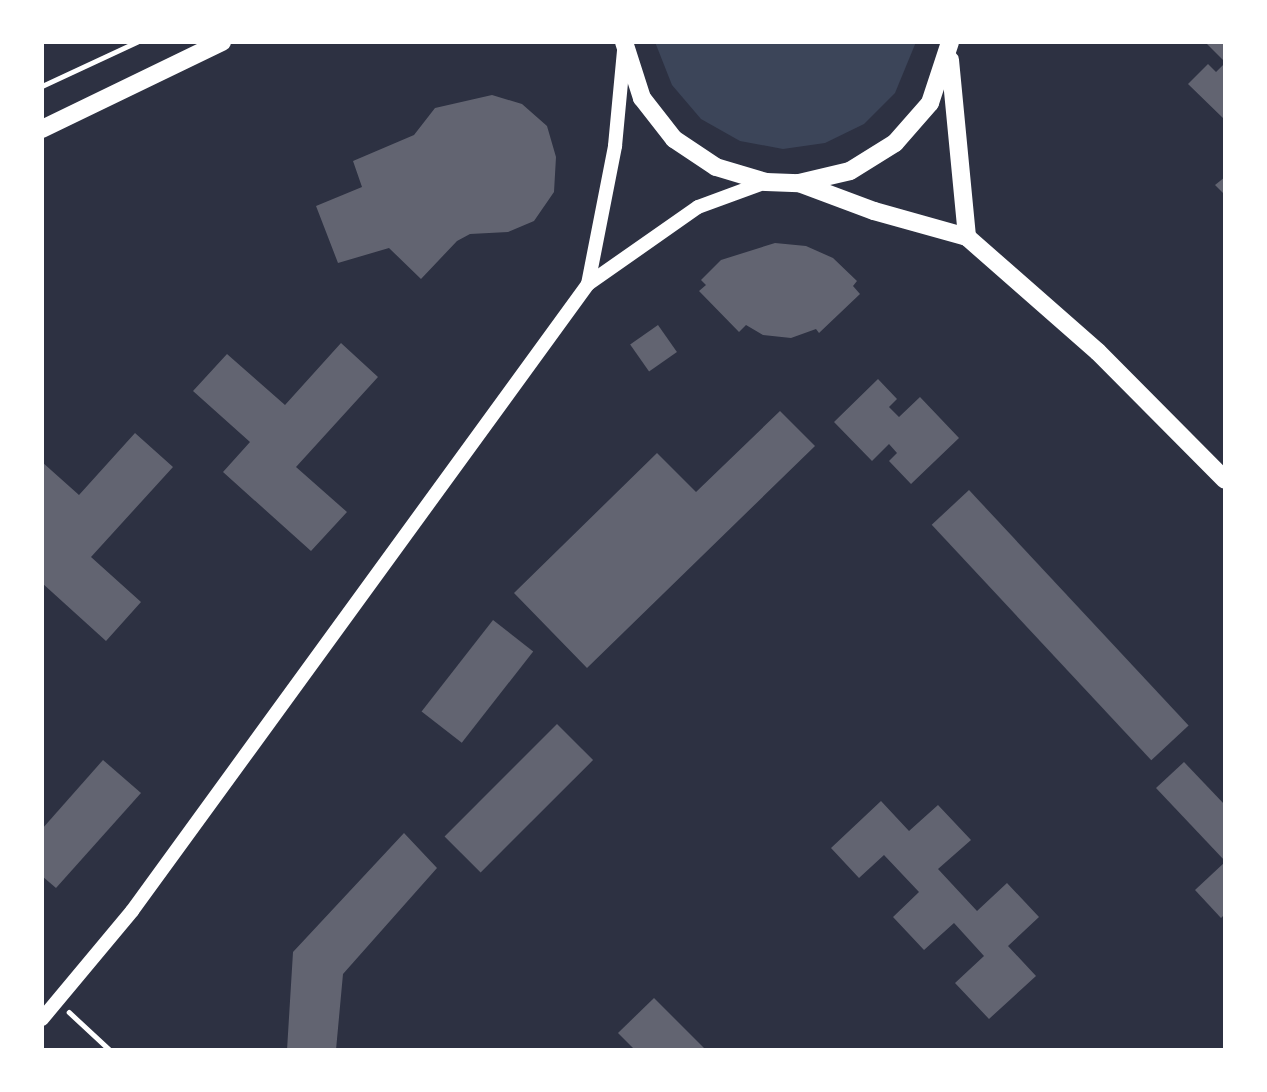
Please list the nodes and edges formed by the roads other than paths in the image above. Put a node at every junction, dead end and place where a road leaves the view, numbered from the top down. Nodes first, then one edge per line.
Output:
1 (222, 42) edge
2 (624, 46) edge
3 (950, 48) edge
4 (42, 129) edge
5 (766, 182) junction
6 (799, 183) junction
7 (967, 237) junction
8 (588, 284) junction
9 (1225, 480) edge
10 (42, 1019) edge

1 - 4 main road
2 - 5 main road
2 - 8 main road
3 - 6 main road
3 - 7 main road
5 - 6 main road
5 - 8 main road
6 - 7 main road
7 - 9 main road
8 - 10 main road

